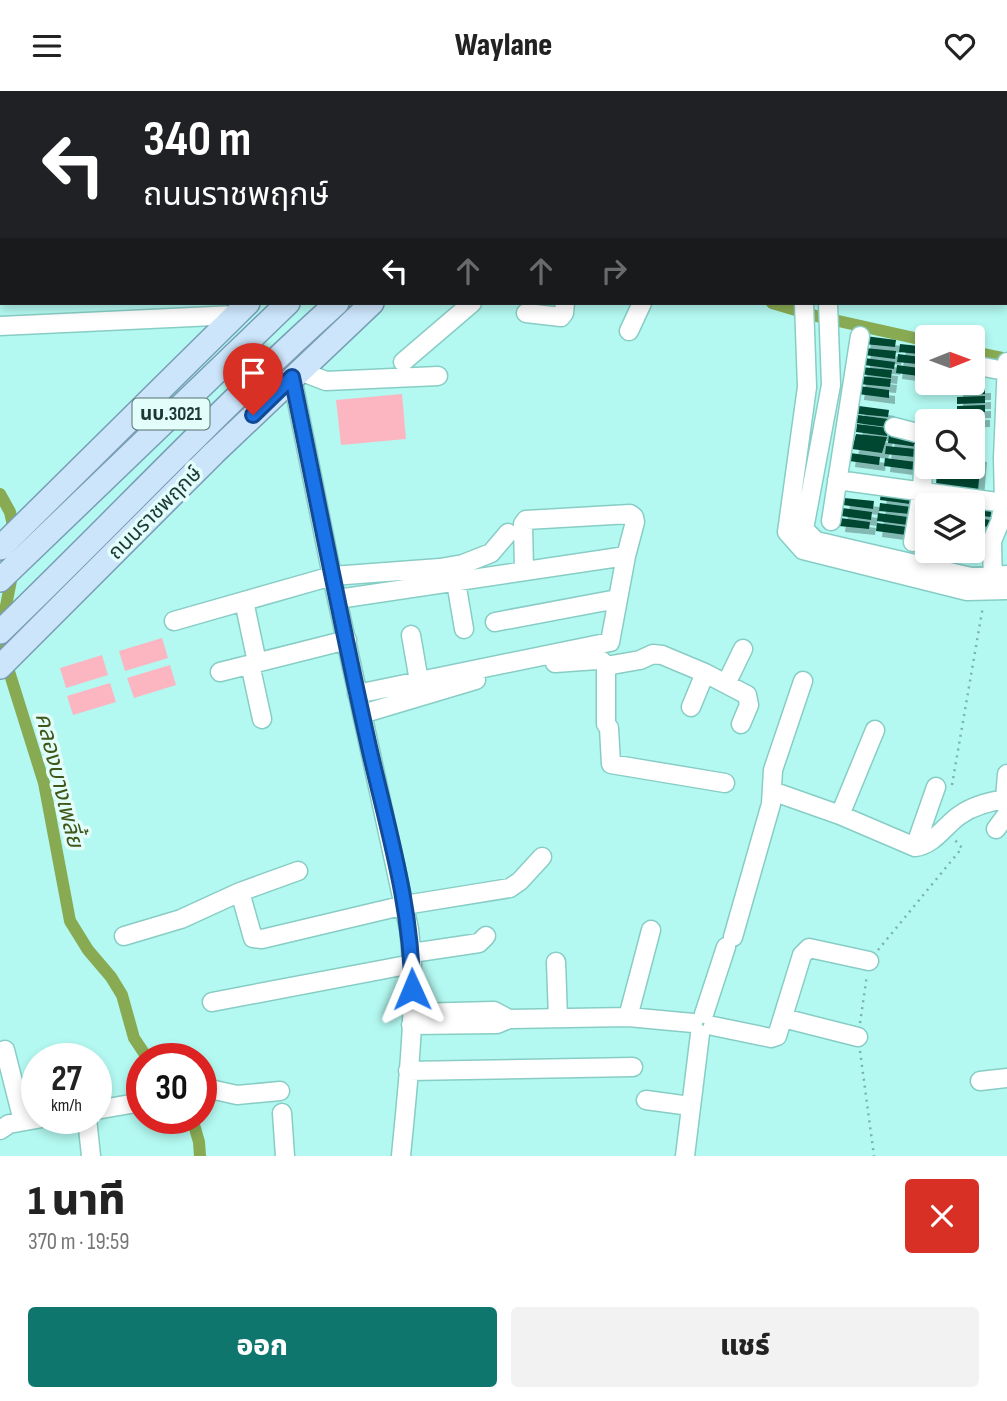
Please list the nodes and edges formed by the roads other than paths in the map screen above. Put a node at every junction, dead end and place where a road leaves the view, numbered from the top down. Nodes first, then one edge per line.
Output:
1 (286, 305) edge
2 (335, 305) edge
3 (370, 305) edge
4 (470, 305) edge
5 (565, 305) edge
6 (641, 305) edge
7 (804, 305) edge
8 (828, 305) edge
9 (241, 309) edge
10 (145, 311) edge
11 (526, 313) dead end
12 (0, 326) edge
13 (629, 331) dead end
14 (860, 336) dead end
15 (403, 362) dead end
16 (985, 366) edge
17 (1006, 368) edge
18 (296, 374) junction
19 (438, 376) dead end
20 (894, 428) dead end
21 (837, 479) junction
22 (922, 490) junction
23 (1004, 503) junction
24 (831, 521) dead end
25 (508, 533) dead end
26 (1001, 535) edge
27 (913, 542) dead end
28 (0, 548) edge
29 (626, 556) junction
30 (524, 571) junction
31 (332, 576) junction
32 (0, 580) edge
33 (456, 582) junction
34 (997, 587) edge
35 (338, 599) junction
36 (617, 599) junction
37 (243, 601) junction
38 (174, 621) dead end
39 (495, 622) dead end
40 (464, 629) dead end
41 (0, 632) edge
42 (411, 635) dead end
43 (346, 640) junction
44 (743, 649) dead end
45 (253, 659) junction
46 (606, 666) junction
47 (0, 667) edge
48 (220, 672) dead end
49 (705, 673) junction
50 (419, 681) junction
51 (803, 681) dead end
52 (726, 684) junction
53 (357, 694) junction
54 (691, 707) dead end
55 (362, 714) junction
56 (262, 719) dead end
57 (741, 724) dead end
58 (875, 730) dead end
59 (1007, 774) edge
60 (725, 783) dead end
61 (944, 788) road end
62 (772, 791) junction
63 (1006, 804) edge
64 (840, 815) junction
65 (996, 829) dead end
66 (915, 847) junction
67 (542, 857) dead end
68 (298, 871) dead end
69 (240, 892) junction
70 (405, 905) junction
71 (651, 930) dead end
72 (124, 936) dead end
73 (486, 936) dead end
74 (412, 959) junction
75 (869, 961) road end
76 (556, 962) dead end
77 (212, 1002) dead end
78 (558, 1017) junction
79 (628, 1017) junction
80 (783, 1018) junction
81 (412, 1019) junction
82 (703, 1024) junction
83 (858, 1037) road end
84 (5, 1050) dead end
85 (633, 1067) dead end
86 (408, 1071) junction
87 (1007, 1078) edge
88 (980, 1080) dead end
89 (217, 1091) edge
90 (280, 1091) dead end
91 (646, 1100) dead end
92 (19, 1101) joint
93 (690, 1106) junction
94 (21, 1111) edge
95 (282, 1113) dead end
96 (21, 1121) edge
97 (0, 1130) edge
98 (88, 1134) edge
99 (91, 1156) edge
100 (285, 1156) edge
101 (401, 1156) edge
102 (685, 1156) edge

1 - 32 main road, นบ.3021
2 - 41 main road, ถนนราชพฤกษ์ / นบ.3021
3 - 18 main road, ถนนราชพฤกษ์ / นบ.3021
4 - 15 street
5 - 11 street
6 - 13 street
7 - 34 street
8 - 34 street
9 - 10 street
9 - 28 main road, นบ.3021
10 - 12 street
14 - 21 street
16 - 17 street
17 - 23 street
18 - 19 street
18 - 31 street
18 - 47 main road, ถนนราชพฤกษ์ / นบ.3021
20 - 22 street
21 - 22 street
21 - 24 street
22 - 23 street
22 - 27 street
23 - 26 street
25 - 31 street
26 - 34 street
29 - 30 street
29 - 30 street
29 - 36 street
30 - 33 street
31 - 35 street
31 - 37 street
33 - 35 street
33 - 40 street
35 - 43 street
36 - 39 street
36 - 50 street
37 - 38 street
37 - 45 street
42 - 50 street
43 - 45 street
43 - 53 street
44 - 52 street
45 - 48 street
45 - 56 street
46 - 49 street
46 - 55 street
46 - 60 street
49 - 52 street
49 - 54 street
50 - 53 street
51 - 62 street
52 - 57 street
53 - 55 street
55 - 70 street
58 - 64 street
59 - 63 street
61 - 66 street
62 - 64 street
62 - 82 street
63 - 65 street
63 - 66 street
64 - 66 street
67 - 70 street
68 - 69 street
69 - 70 street
69 - 72 street
70 - 74 street
71 - 79 street
73 - 74 street
74 - 77 street
74 - 81 street
75 - 80 street
76 - 78 street
78 - 79 street
78 - 81 street
79 - 82 street
80 - 82 street
80 - 83 street
81 - 86 street
82 - 93 street
84 - 92 street
85 - 86 street
86 - 101 street
87 - 88 street
89 - 90 street
91 - 93 street
92 - 94 street
93 - 102 street
95 - 100 street
96 - 97 street
98 - 99 street

